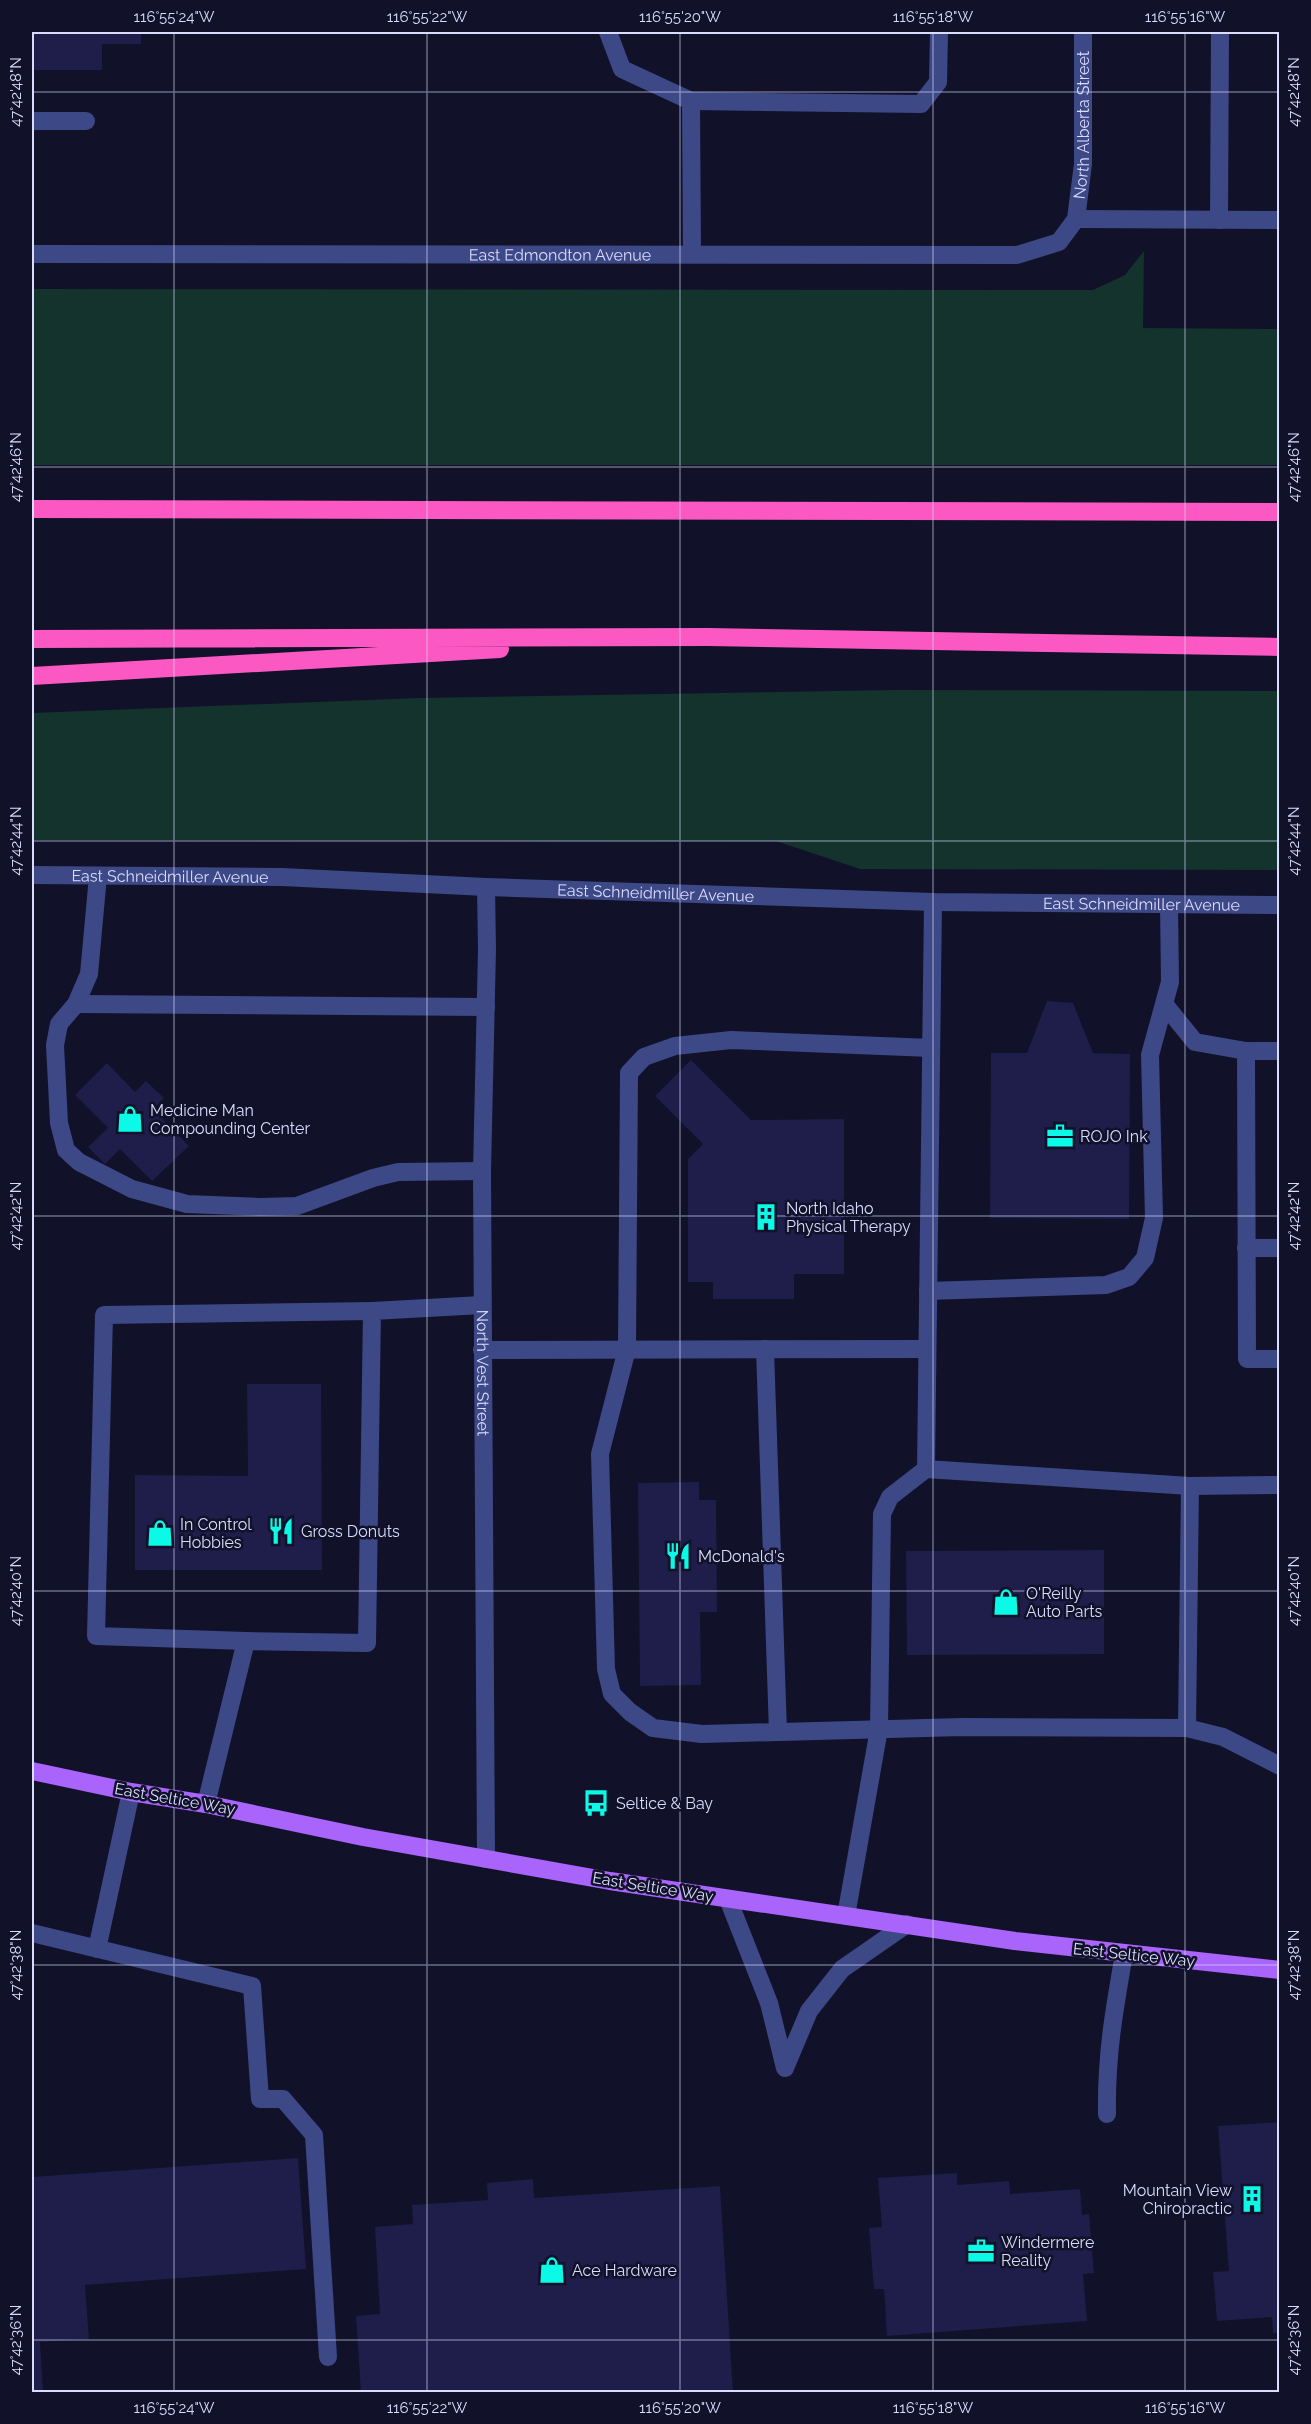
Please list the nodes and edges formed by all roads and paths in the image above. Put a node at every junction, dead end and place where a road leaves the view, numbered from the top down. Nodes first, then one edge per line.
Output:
1 (608, 32) edge
2 (939, 32) edge
3 (1083, 32) edge
4 (1220, 32) edge
5 (691, 101) junction
6 (32, 121) edge
7 (86, 121) dead end
8 (1076, 219) junction
9 (1219, 220) junction
10 (1280, 220) edge
11 (32, 254) edge
12 (692, 254) junction
13 (32, 510) edge
14 (1280, 512) edge
15 (708, 637) junction
16 (32, 639) edge
17 (1280, 647) edge
18 (32, 676) edge
19 (32, 875) edge
20 (98, 876) junction
21 (486, 887) junction
22 (933, 902) junction
23 (1169, 904) junction
24 (1280, 905) edge
25 (76, 1004) junction
26 (1165, 1005) junction
27 (486, 1007) junction
28 (931, 1048) junction
29 (1245, 1051) junction
30 (1280, 1051) edge
31 (482, 1171) junction
32 (1246, 1248) junction
33 (1280, 1248) edge
34 (928, 1291) junction
35 (482, 1305) junction
36 (372, 1311) junction
37 (927, 1348) junction
38 (627, 1349) junction
39 (765, 1349) junction
40 (482, 1350) junction
41 (1280, 1359) edge
42 (926, 1469) junction
43 (1280, 1485) edge
44 (1190, 1486) junction
45 (246, 1641) junction
46 (1187, 1728) junction
47 (879, 1729) junction
48 (778, 1732) junction
49 (1280, 1766) edge
50 (32, 1771) edge
51 (131, 1792) junction
52 (206, 1804) junction
53 (486, 1859) junction
54 (728, 1899) junction
55 (846, 1916) junction
56 (907, 1924) junction
57 (32, 1933) edge
58 (97, 1949) junction
59 (1124, 1954) junction
60 (1280, 1970) edge
61 (1107, 2114) dead end
62 (328, 2357) dead end

1 - 5 street
2 - 5 street
3 - 8 street, North Alberta Street
4 - 9 street
5 - 12 street
6 - 7 street
8 - 9 street
8 - 12 street, East Edmondton Avenue
9 - 10 street
11 - 12 street, East Edmondton Avenue
13 - 14 highway
15 - 16 highway
15 - 17 highway
15 - 18 highway
19 - 20 street, East Schneidmiller Avenue
20 - 21 street, East Schneidmiller Avenue
20 - 25 street
21 - 22 street, East Schneidmiller Avenue
21 - 27 street, North Vest Street
22 - 23 street, East Schneidmiller Avenue
22 - 28 street
23 - 24 street, East Schneidmiller Avenue
23 - 26 street
25 - 27 street
25 - 31 street
26 - 29 street
26 - 34 street
27 - 31 street, North Vest Street
28 - 34 street
28 - 38 street
29 - 30 street
29 - 32 street
31 - 35 street, North Vest Street
32 - 33 street
32 - 41 street
34 - 37 street
35 - 36 street
35 - 40 street, North Vest Street
36 - 45 street
36 - 45 street
37 - 39 street
37 - 42 street
38 - 39 street
38 - 40 street
38 - 48 street
39 - 48 street
40 - 53 street, North Vest Street
42 - 44 street
42 - 47 street
43 - 44 street
44 - 46 street
45 - 52 street
46 - 47 street
46 - 49 street
47 - 48 street
47 - 55 street
50 - 51 main road, East Seltice Way
51 - 52 main road, East Seltice Way
51 - 58 street
52 - 53 main road, East Seltice Way
53 - 54 main road, East Seltice Way
54 - 55 main road, East Seltice Way
54 - 56 street
55 - 56 main road, East Seltice Way
56 - 59 main road, East Seltice Way
57 - 58 street
58 - 62 street
59 - 60 main road, East Seltice Way
59 - 61 street

